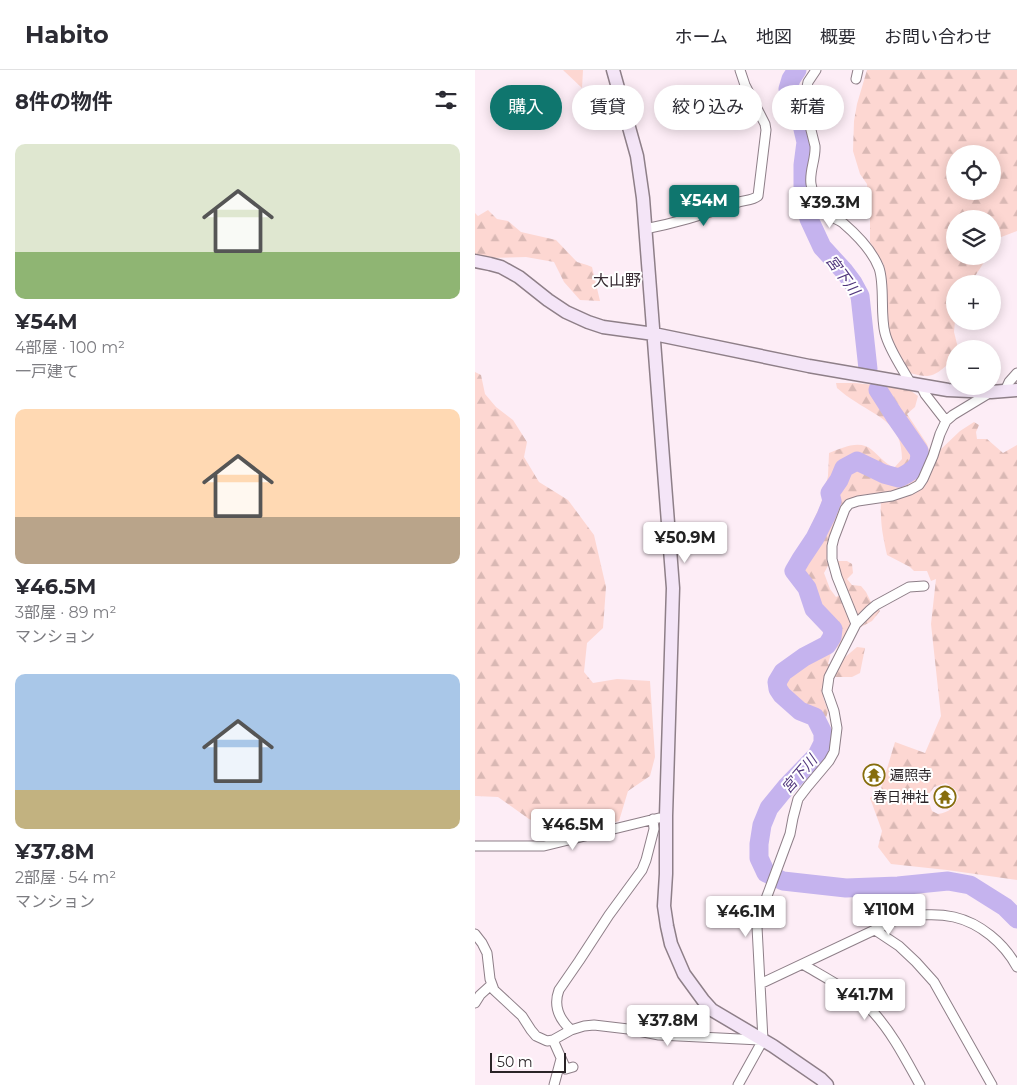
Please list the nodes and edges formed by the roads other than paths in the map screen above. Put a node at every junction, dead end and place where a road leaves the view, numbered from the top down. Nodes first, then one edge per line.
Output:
1 (613, 70) edge
2 (740, 70) edge
3 (816, 70) edge
4 (645, 229) junction
5 (475, 262) edge
6 (653, 334) junction
7 (1017, 373) edge
8 (916, 385) junction
9 (946, 390) edge
10 (1011, 390) edge
11 (986, 395) edge
12 (947, 421) junction
13 (924, 586) dead end
14 (856, 624) junction
15 (666, 816) junction
16 (653, 819) junction
17 (475, 846) edge
18 (875, 930) junction
19 (475, 934) edge
20 (804, 964) junction
21 (1017, 967) edge
22 (760, 984) junction
23 (491, 985) junction
24 (475, 1003) edge
25 (571, 1030) junction
26 (553, 1040) junction
27 (763, 1040) junction
28 (561, 1059) junction
29 (573, 1067) dead end
30 (554, 1085) edge
31 (737, 1085) edge
32 (827, 1085) edge
33 (920, 1085) edge
34 (992, 1085) edge

1 - 4 street
2 - 4 street
3 - 8 street
4 - 6 street
5 - 6 street
6 - 8 street
6 - 15 street
7 - 10 street
8 - 9 street
8 - 12 street
11 - 12 street
12 - 14 street
13 - 14 street
14 - 22 street
15 - 16 street
15 - 27 street
16 - 17 street
16 - 25 street
18 - 20 street
18 - 21 street
18 - 34 street
19 - 23 street
20 - 22 street
20 - 33 street
22 - 27 street
23 - 24 street
23 - 26 street
25 - 26 street
25 - 27 street
26 - 28 street
27 - 31 street
27 - 32 street
28 - 29 street
28 - 30 street

